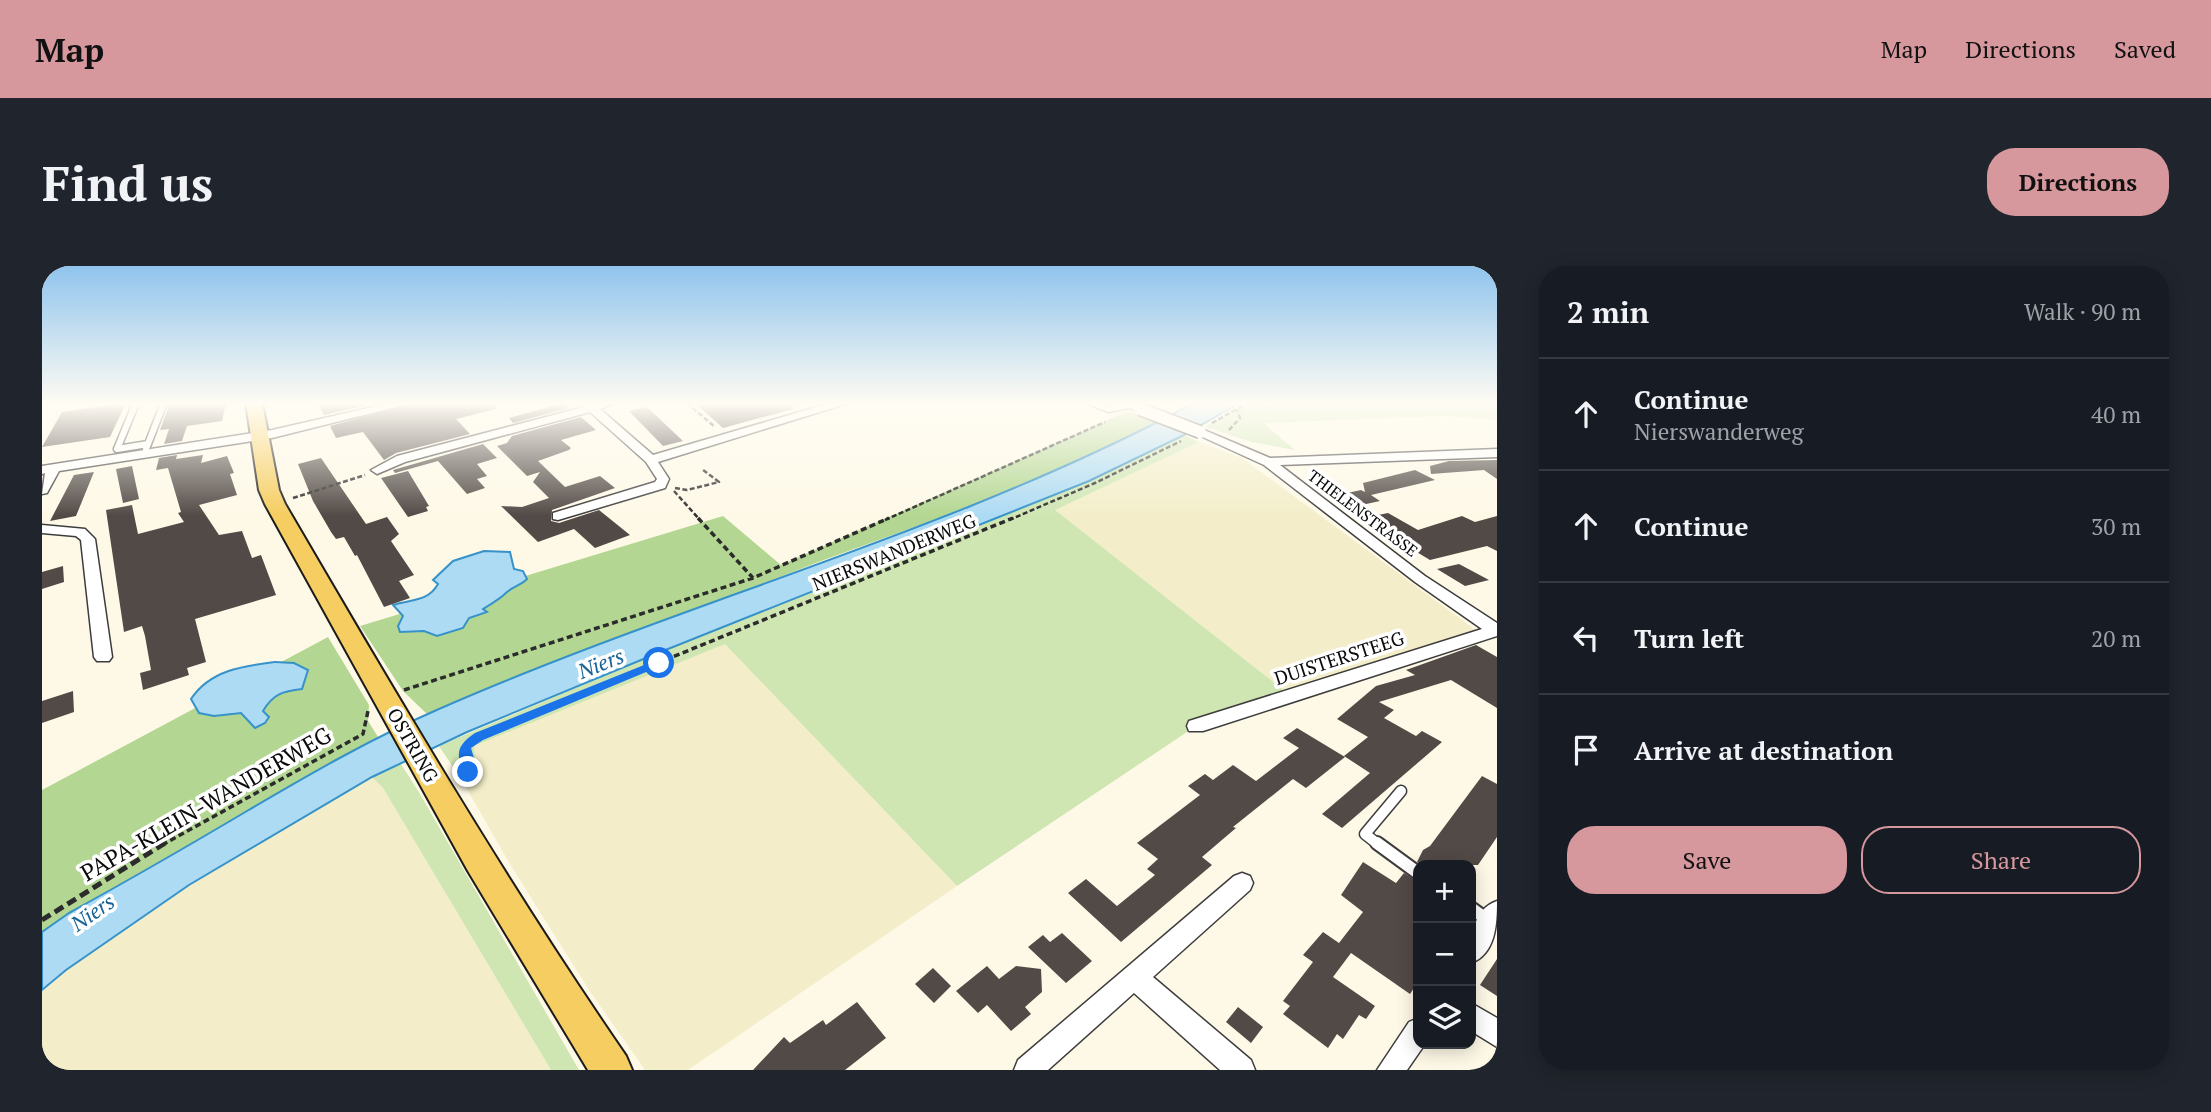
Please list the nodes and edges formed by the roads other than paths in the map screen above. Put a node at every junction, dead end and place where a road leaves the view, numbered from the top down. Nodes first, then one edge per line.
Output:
1 (121, 441) edge
2 (149, 441) edge
3 (226, 441) edge
4 (260, 441) edge
5 (465, 441) edge
6 (629, 441) edge
7 (718, 441) edge
8 (1222, 441) edge
9 (146, 449) junction
10 (1497, 453) edge
11 (651, 460) junction
12 (1268, 462) junction
13 (48, 469) edge
14 (377, 470) road end
15 (42, 490) edge
16 (558, 516) dead end
17 (42, 529) edge
18 (1496, 630) edge
19 (103, 657) dead end
20 (389, 704) joint
21 (1196, 726) dead end
22 (443, 772) joint
23 (1401, 791) dead end
24 (1413, 869) edge
25 (1242, 883) dead end
26 (1486, 914) edge
27 (1476, 939) edge
28 (1134, 977) junction
29 (1476, 1019) edge
30 (1497, 1034) edge
31 (1413, 1038) edge
32 (612, 1070) edge
33 (1028, 1070) edge
34 (1241, 1070) edge
35 (1391, 1070) edge

1 - 9 lane
2 - 9 lane
3 - 9 street
4 - 20 main road, OSTRING
5 - 14 street
6 - 11 street
7 - 11 street
8 - 12 street, THIELENSTRASSE, bridge
9 - 13 street
10 - 12 street
11 - 16 street
12 - 18 street, THIELENSTRASSE
13 - 15 street
17 - 19 street
18 - 21 street, DUISTERSTEEG
20 - 22 main road, OSTRING
22 - 32 main road, OSTRING
23 - 24 lane
25 - 28 street
26 - 27 street
28 - 33 street
28 - 34 street
29 - 30 street
31 - 35 street

